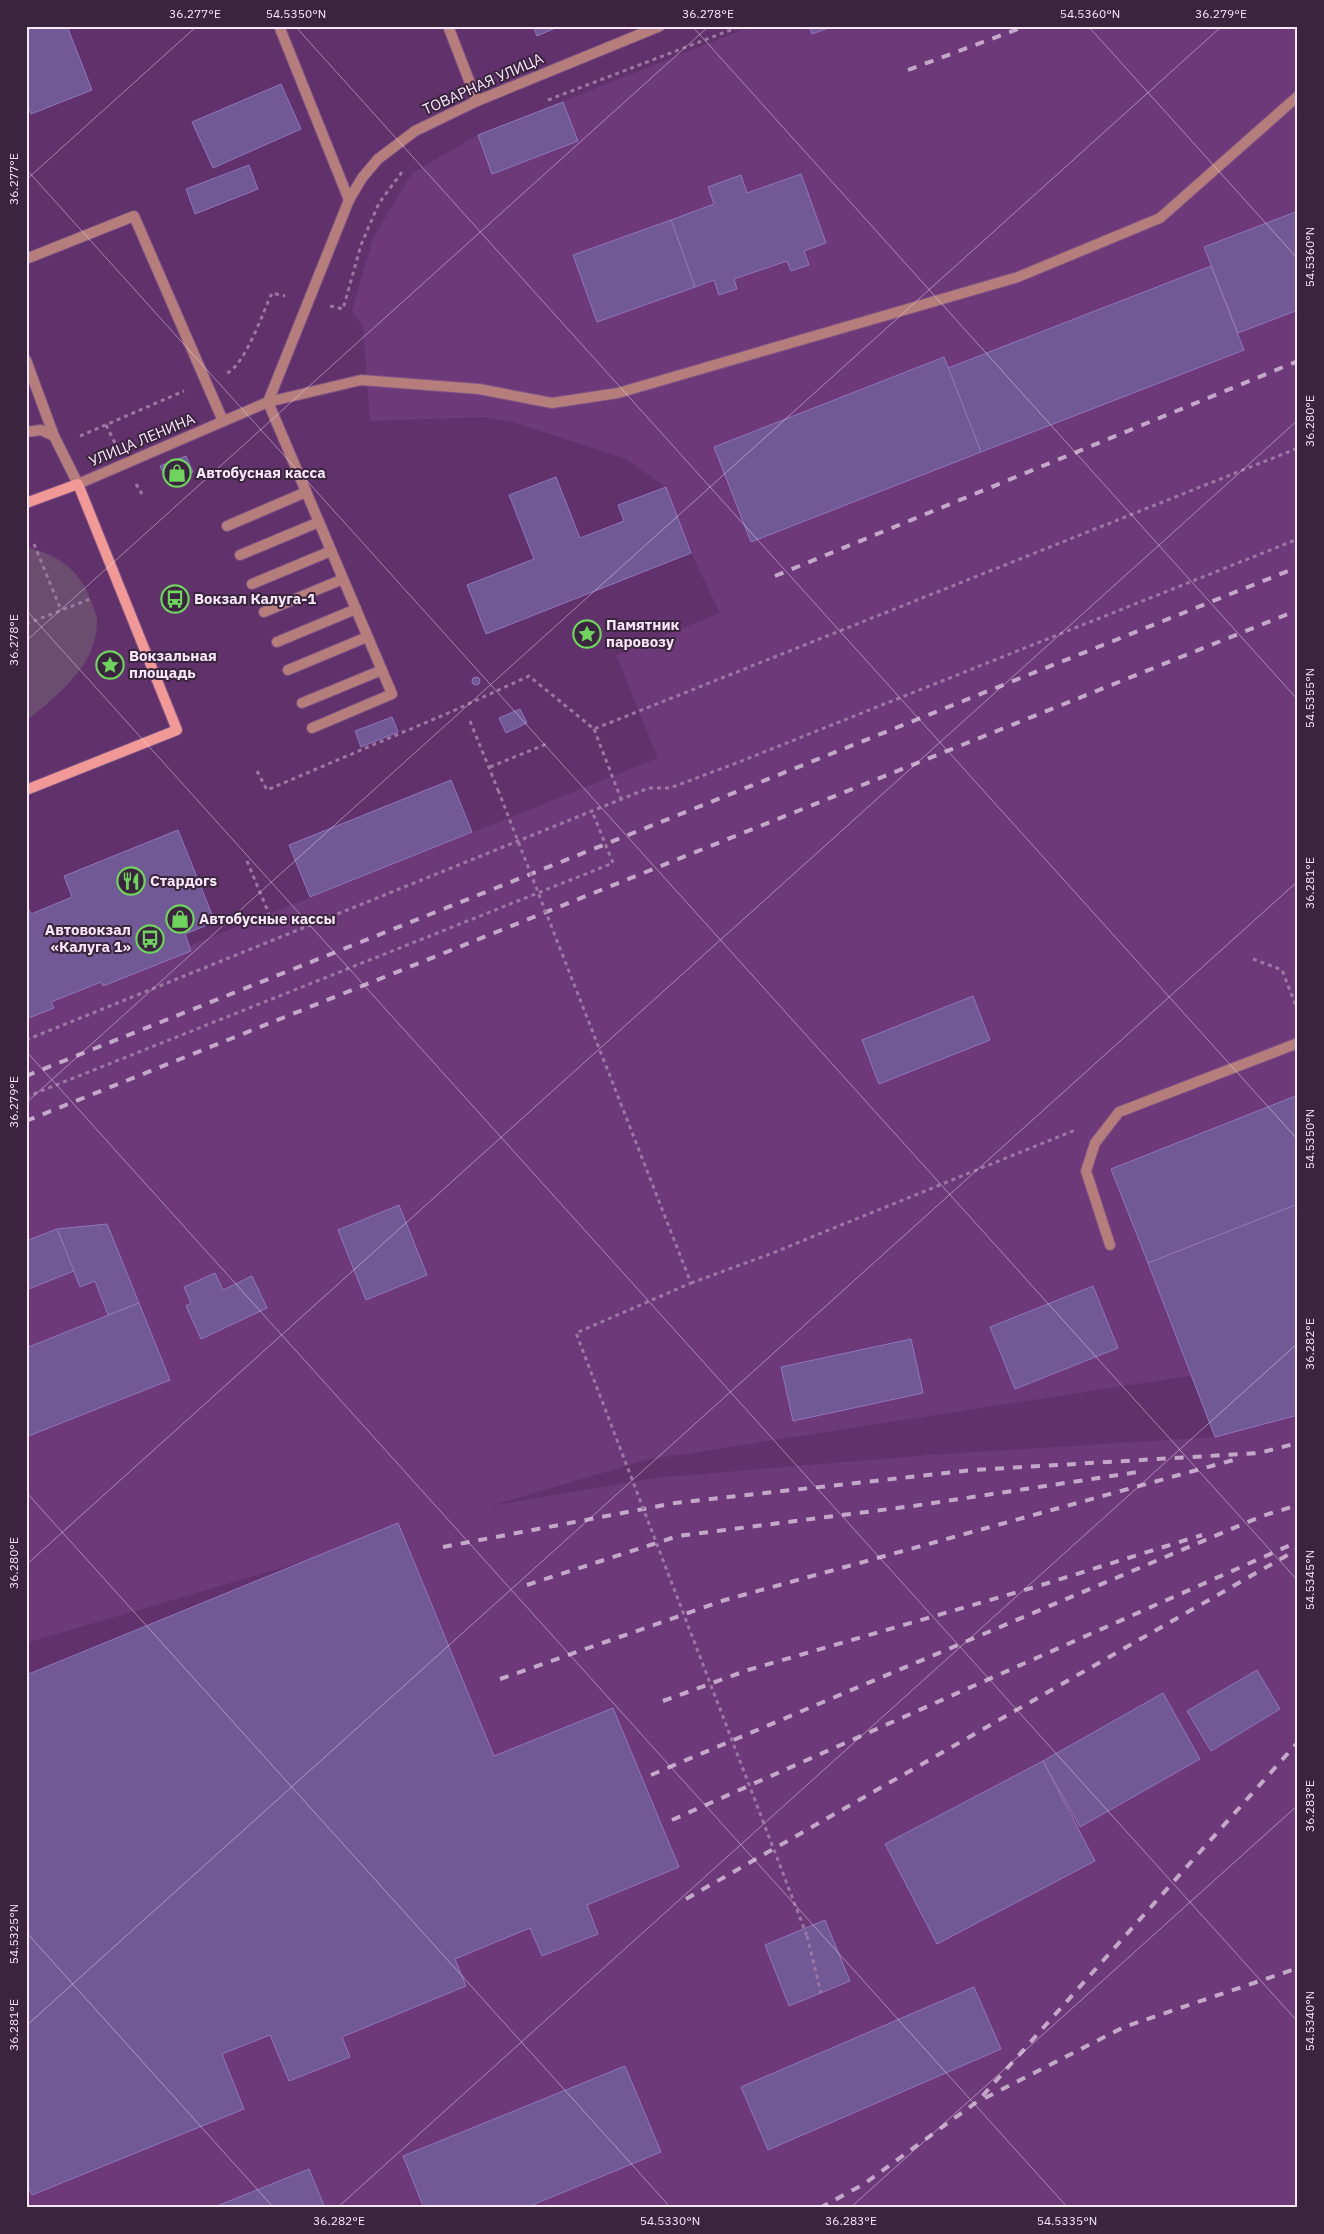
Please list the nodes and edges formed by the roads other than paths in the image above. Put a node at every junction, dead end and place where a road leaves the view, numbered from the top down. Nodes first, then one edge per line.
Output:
1 (279, 26) edge
2 (448, 26) edge
3 (660, 26) edge
4 (1298, 96) edge
5 (477, 101) junction
6 (349, 200) junction
7 (26, 259) edge
8 (26, 360) edge
9 (268, 402) junction
10 (223, 421) junction
11 (26, 432) edge
12 (57, 441) junction
13 (78, 484) junction
14 (306, 492) junction
15 (26, 503) edge
16 (319, 522) junction
17 (228, 526) dead end
18 (331, 551) junction
19 (240, 554) dead end
20 (343, 579) junction
21 (252, 584) dead end
22 (356, 609) junction
23 (264, 612) dead end
24 (367, 637) junction
25 (277, 642) dead end
26 (288, 670) dead end
27 (382, 670) junction
28 (302, 703) dead end
29 (312, 728) dead end
30 (26, 790) edge
31 (1298, 1044) edge
32 (1110, 1245) dead end

1 - 6 street
2 - 5 street
3 - 5 street, ТОВАРНАЯ УЛИЦА
4 - 9 street, УЛИЦА ЛЕНИНА
5 - 6 street, ТОВАРНАЯ УЛИЦА
6 - 9 street, ТОВАРНАЯ УЛИЦА
7 - 10 street
8 - 12 street
9 - 10 street, УЛИЦА ЛЕНИНА
9 - 14 street
10 - 13 street, УЛИЦА ЛЕНИНА
11 - 12 street
12 - 13 street
13 - 15 main road, УЛИЦА ЛЕНИНА
13 - 30 main road
14 - 16 street
14 - 17 street
16 - 18 street
16 - 19 street
18 - 20 street
18 - 21 street
20 - 22 street
20 - 23 street
22 - 24 street
22 - 25 street
24 - 26 street
24 - 27 street
27 - 28 street
27 - 29 street
31 - 32 street

